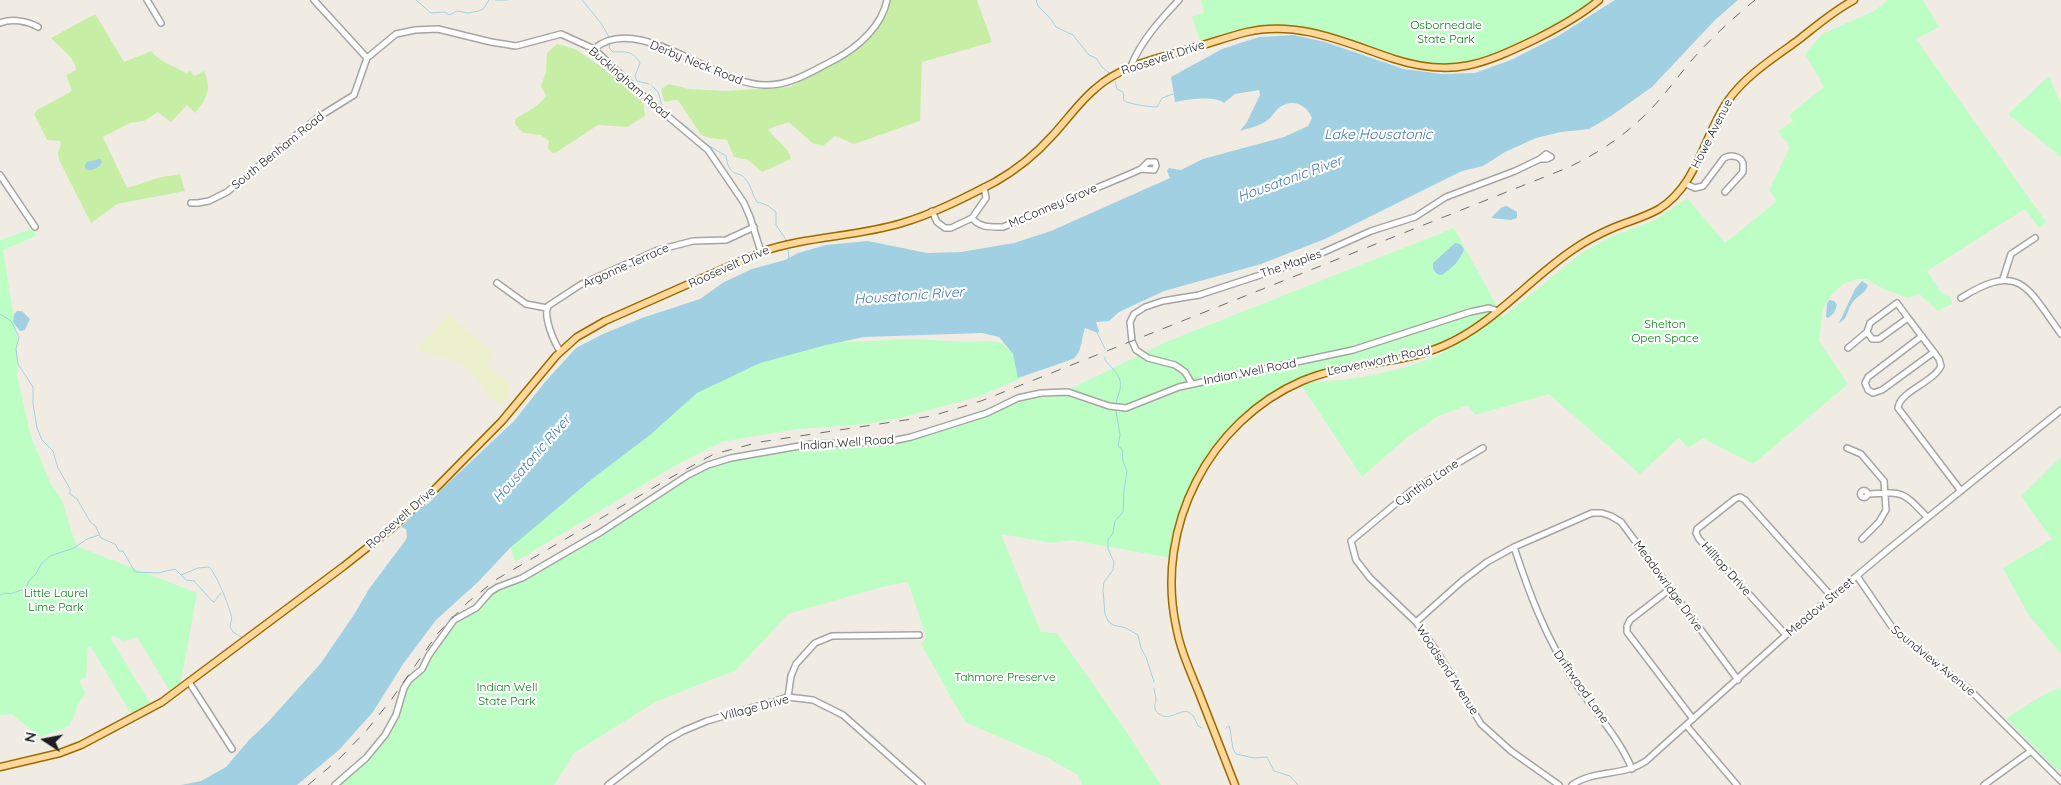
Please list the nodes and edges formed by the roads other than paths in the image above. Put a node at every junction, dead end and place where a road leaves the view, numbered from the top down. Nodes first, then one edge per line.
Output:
1 (147, 0) edge
2 (314, 0) edge
3 (887, 0) edge
4 (1179, 0) edge
5 (1599, 0) edge
6 (1854, 0) edge
7 (0, 23) edge
8 (161, 23) dead end
9 (38, 27) dead end
10 (594, 49) junction
11 (368, 58) junction
12 (1131, 66) junction
13 (1540, 159) dead end
14 (1141, 169) dead end
15 (0, 175) edge
16 (1686, 184) junction
17 (984, 187) junction
18 (1725, 192) dead end
19 (191, 203) dead end
20 (932, 211) junction
21 (972, 218) junction
22 (35, 227) dead end
23 (754, 227) junction
24 (2035, 238) dead end
25 (761, 252) junction
26 (1565, 256) joint
27 (2003, 279) junction
28 (497, 283) dead end
29 (1961, 298) dead end
30 (547, 308) junction
31 (1498, 311) junction
32 (1908, 318) junction
33 (1867, 332) junction
34 (2061, 334) edge
35 (1922, 336) junction
36 (1848, 348) dead end
37 (560, 351) junction
38 (1934, 352) junction
39 (1192, 384) junction
40 (2061, 410) edge
41 (1483, 448) dead end
42 (1847, 448) dead end
43 (1961, 491) junction
44 (1886, 493) junction
45 (1868, 494) dead end
46 (1927, 517) junction
47 (1862, 539) dead end
48 (1351, 541) joint
49 (1514, 546) junction
50 (1857, 576) junction
51 (1670, 589) junction
52 (1832, 597) junction
53 (1416, 622) junction
54 (920, 635) dead end
55 (1786, 635) junction
56 (1738, 680) junction
57 (189, 682) junction
58 (788, 697) junction
59 (1693, 719) junction
60 (1686, 725) junction
61 (232, 749) dead end
62 (2031, 751) junction
63 (0, 767) edge
64 (1632, 768) junction
65 (2061, 781) edge
66 (335, 785) edge
67 (608, 785) edge
68 (922, 785) edge
69 (1235, 785) edge
70 (1559, 785) edge
71 (1572, 785) edge
72 (1737, 785) edge
73 (1984, 785) edge

1 - 8 street
2 - 11 street
3 - 10 street, Derby Neck Road
4 - 12 street
5 - 12 main road, Roosevelt Drive
6 - 16 main road, Howe Avenue
7 - 9 street
10 - 11 street, Buckingham Road
10 - 23 street, Buckingham Road
11 - 19 street, South Benham Road
12 - 17 main road, Roosevelt Drive
13 - 39 street, The Maples
14 - 21 street, McConney Grove
15 - 22 street
16 - 18 street
16 - 26 main road, Howe Avenue
17 - 20 main road, Roosevelt Drive
17 - 21 street
20 - 21 street
20 - 25 main road, Roosevelt Drive
23 - 25 street, Buckingham Road
23 - 30 street, Argonne Terrace
24 - 27 street
25 - 37 main road, Roosevelt Drive
26 - 31 main road, Leavenworth Road
27 - 29 street
27 - 34 street
28 - 30 street
30 - 37 street
31 - 39 street, Indian Well Road
31 - 69 main road, Leavenworth Road
32 - 33 street
32 - 33 street
32 - 35 street
33 - 36 street
35 - 38 street
35 - 38 street
37 - 57 main road, Roosevelt Drive
38 - 43 street
39 - 66 street, Indian Well Road
40 - 43 street, Meadow Street
41 - 48 street, Cynthia Lane
42 - 44 street
43 - 46 street, Meadow Street
44 - 45 street
44 - 46 street
44 - 47 street
46 - 50 street, Meadow Street
48 - 53 street, Woodsend Avenue
49 - 51 street, Meadowridge Drive
49 - 53 street
49 - 64 street, Driftwood Lane
50 - 52 street, Meadow Street
50 - 62 street, Soundview Avenue
51 - 56 street, Meadowridge Drive
51 - 59 street
52 - 55 street, Meadow Street
52 - 55 street, Hilltop Drive
53 - 70 street, Woodsend Avenue
54 - 58 street
55 - 56 street, Meadow Street
56 - 59 street, Meadow Street
57 - 61 street
57 - 63 main road, Roosevelt Drive
58 - 67 street, Village Drive
58 - 68 street, Village Drive
59 - 60 street, Meadow Street
60 - 64 street, Meadow Street
60 - 72 street
62 - 65 street, Soundview Avenue
62 - 73 street
64 - 71 street, Meadow Street

